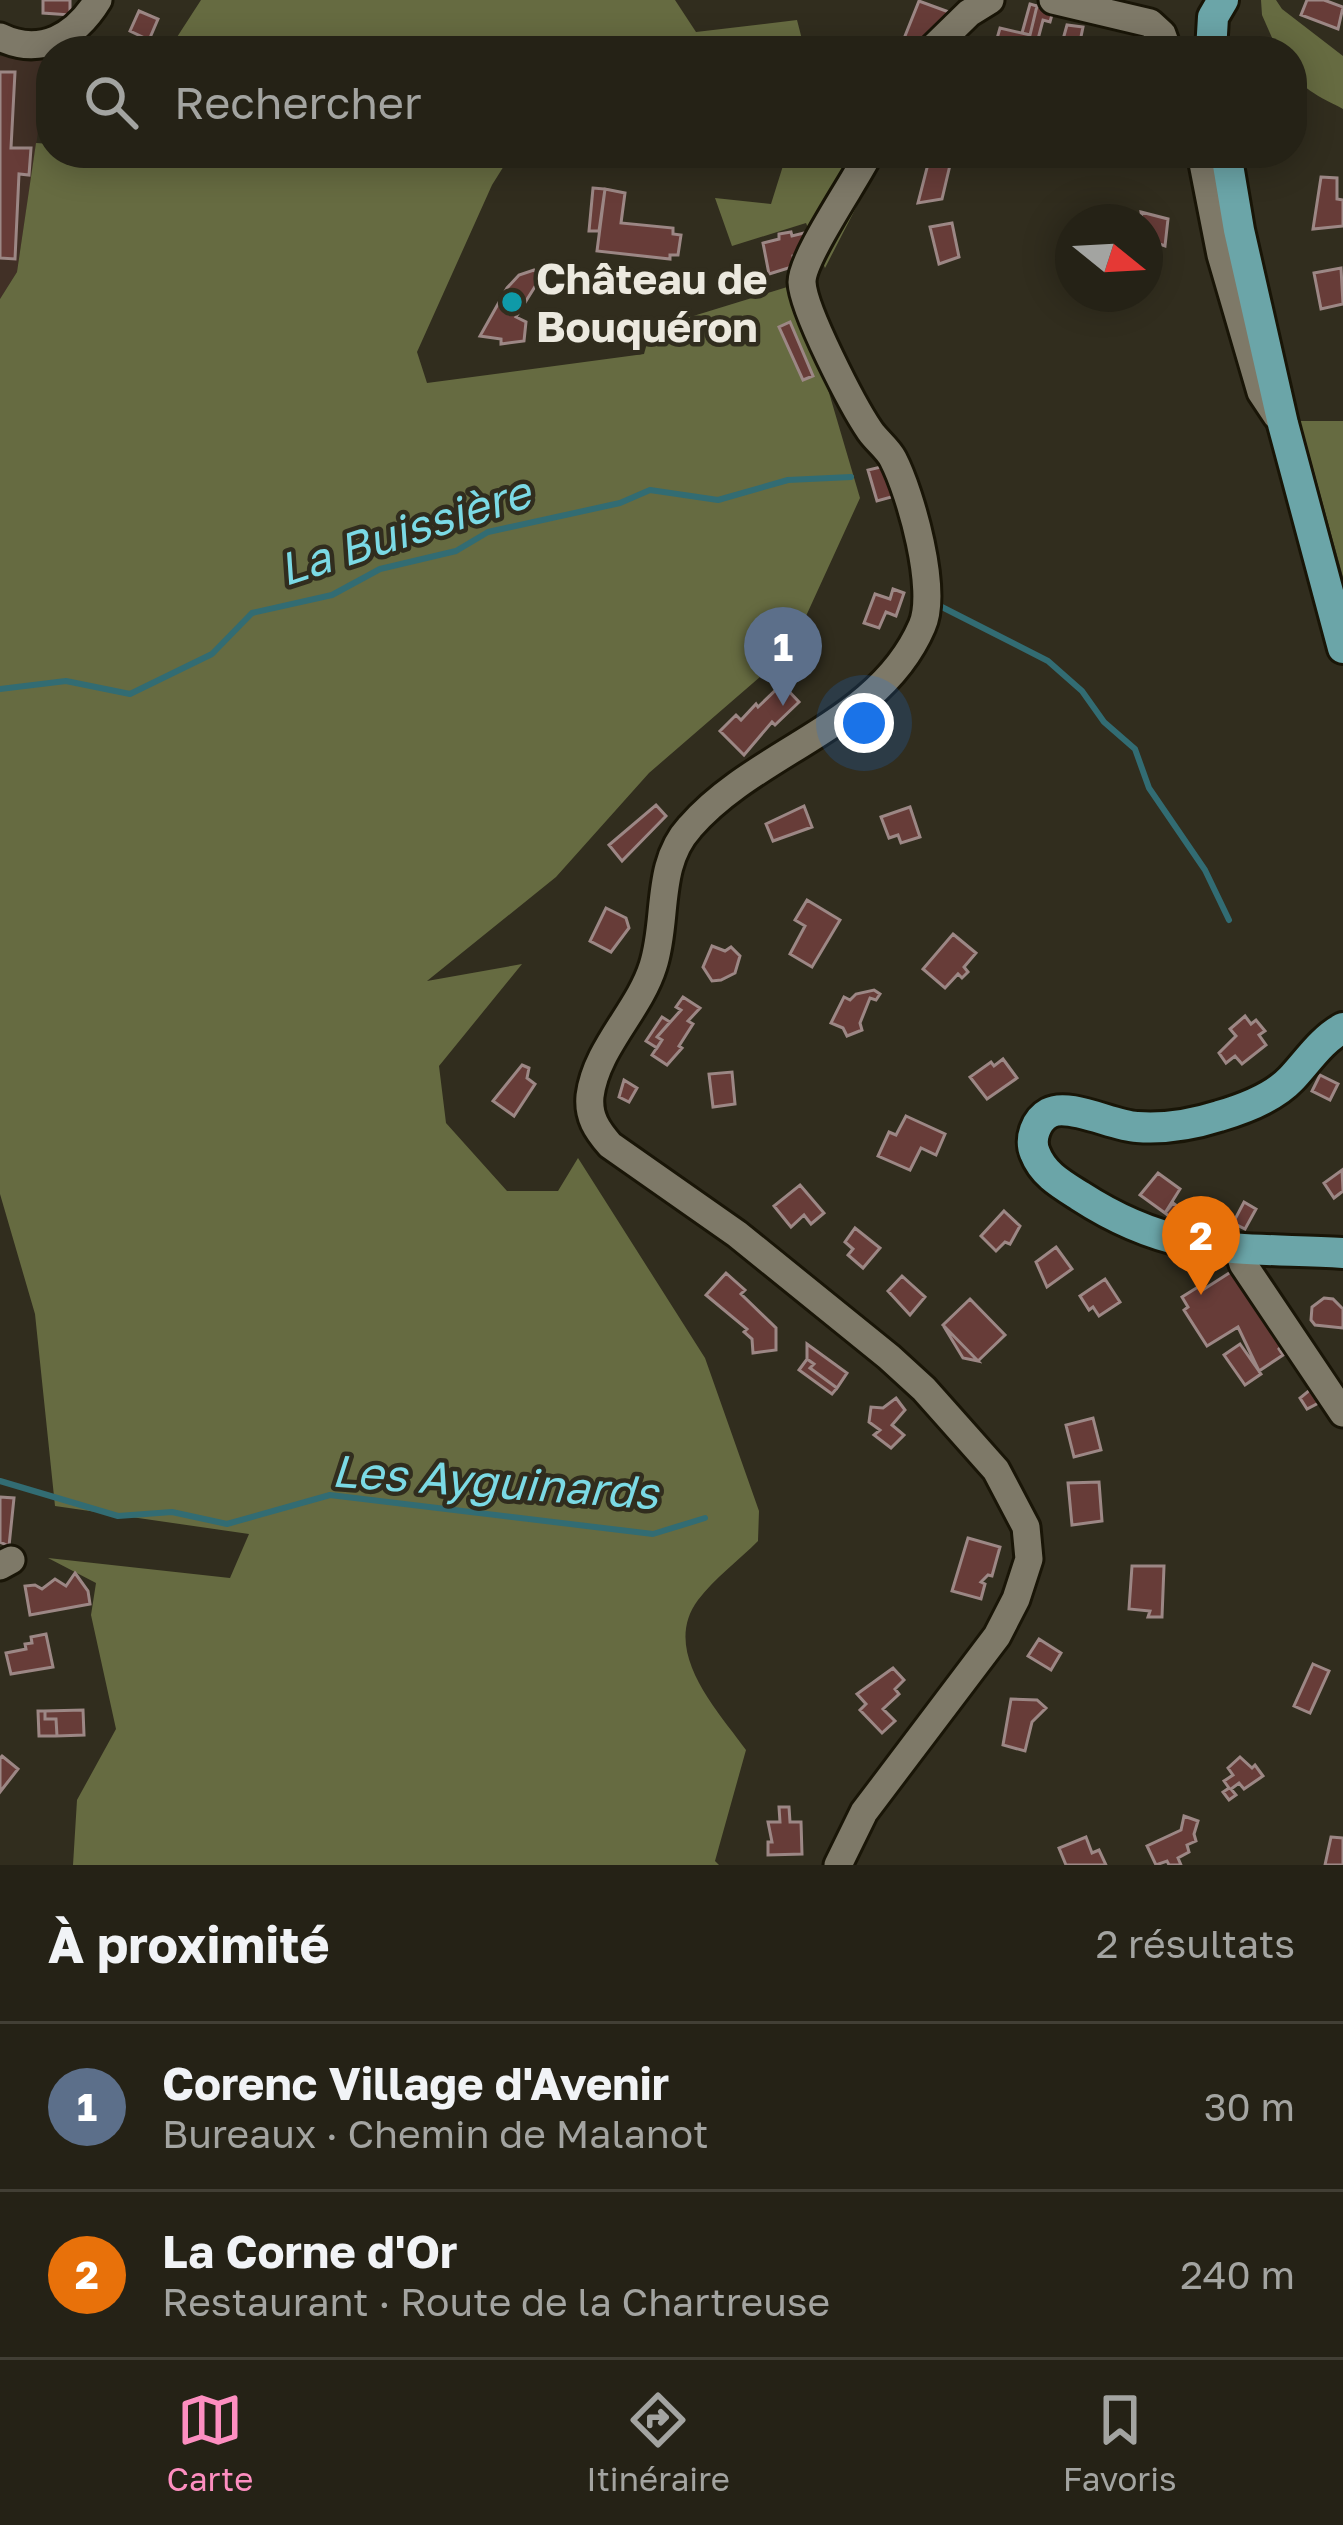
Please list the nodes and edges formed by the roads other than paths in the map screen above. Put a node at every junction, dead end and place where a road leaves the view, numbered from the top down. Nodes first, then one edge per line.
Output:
1 (98, 0) edge
2 (990, 0) edge
3 (1053, 0) edge
4 (1223, 0) edge
5 (64, 36) edge
6 (946, 36) edge
7 (1163, 36) edge
8 (1212, 36) edge
9 (0, 38) edge
10 (36, 45) edge
11 (860, 168) edge
12 (1203, 168) edge
13 (1229, 168) edge
14 (1283, 424) junction
15 (1343, 648) edge
16 (1343, 1028) edge
17 (1238, 1248) junction
18 (1343, 1253) edge
19 (1343, 1412) edge
20 (838, 1865) edge

1 - 5 street
2 - 6 street
3 - 7 street
4 - 8 main road
9 - 10 street
11 - 20 street
12 - 14 street
13 - 14 main road
14 - 15 main road
16 - 17 main road
17 - 18 main road
17 - 19 street

